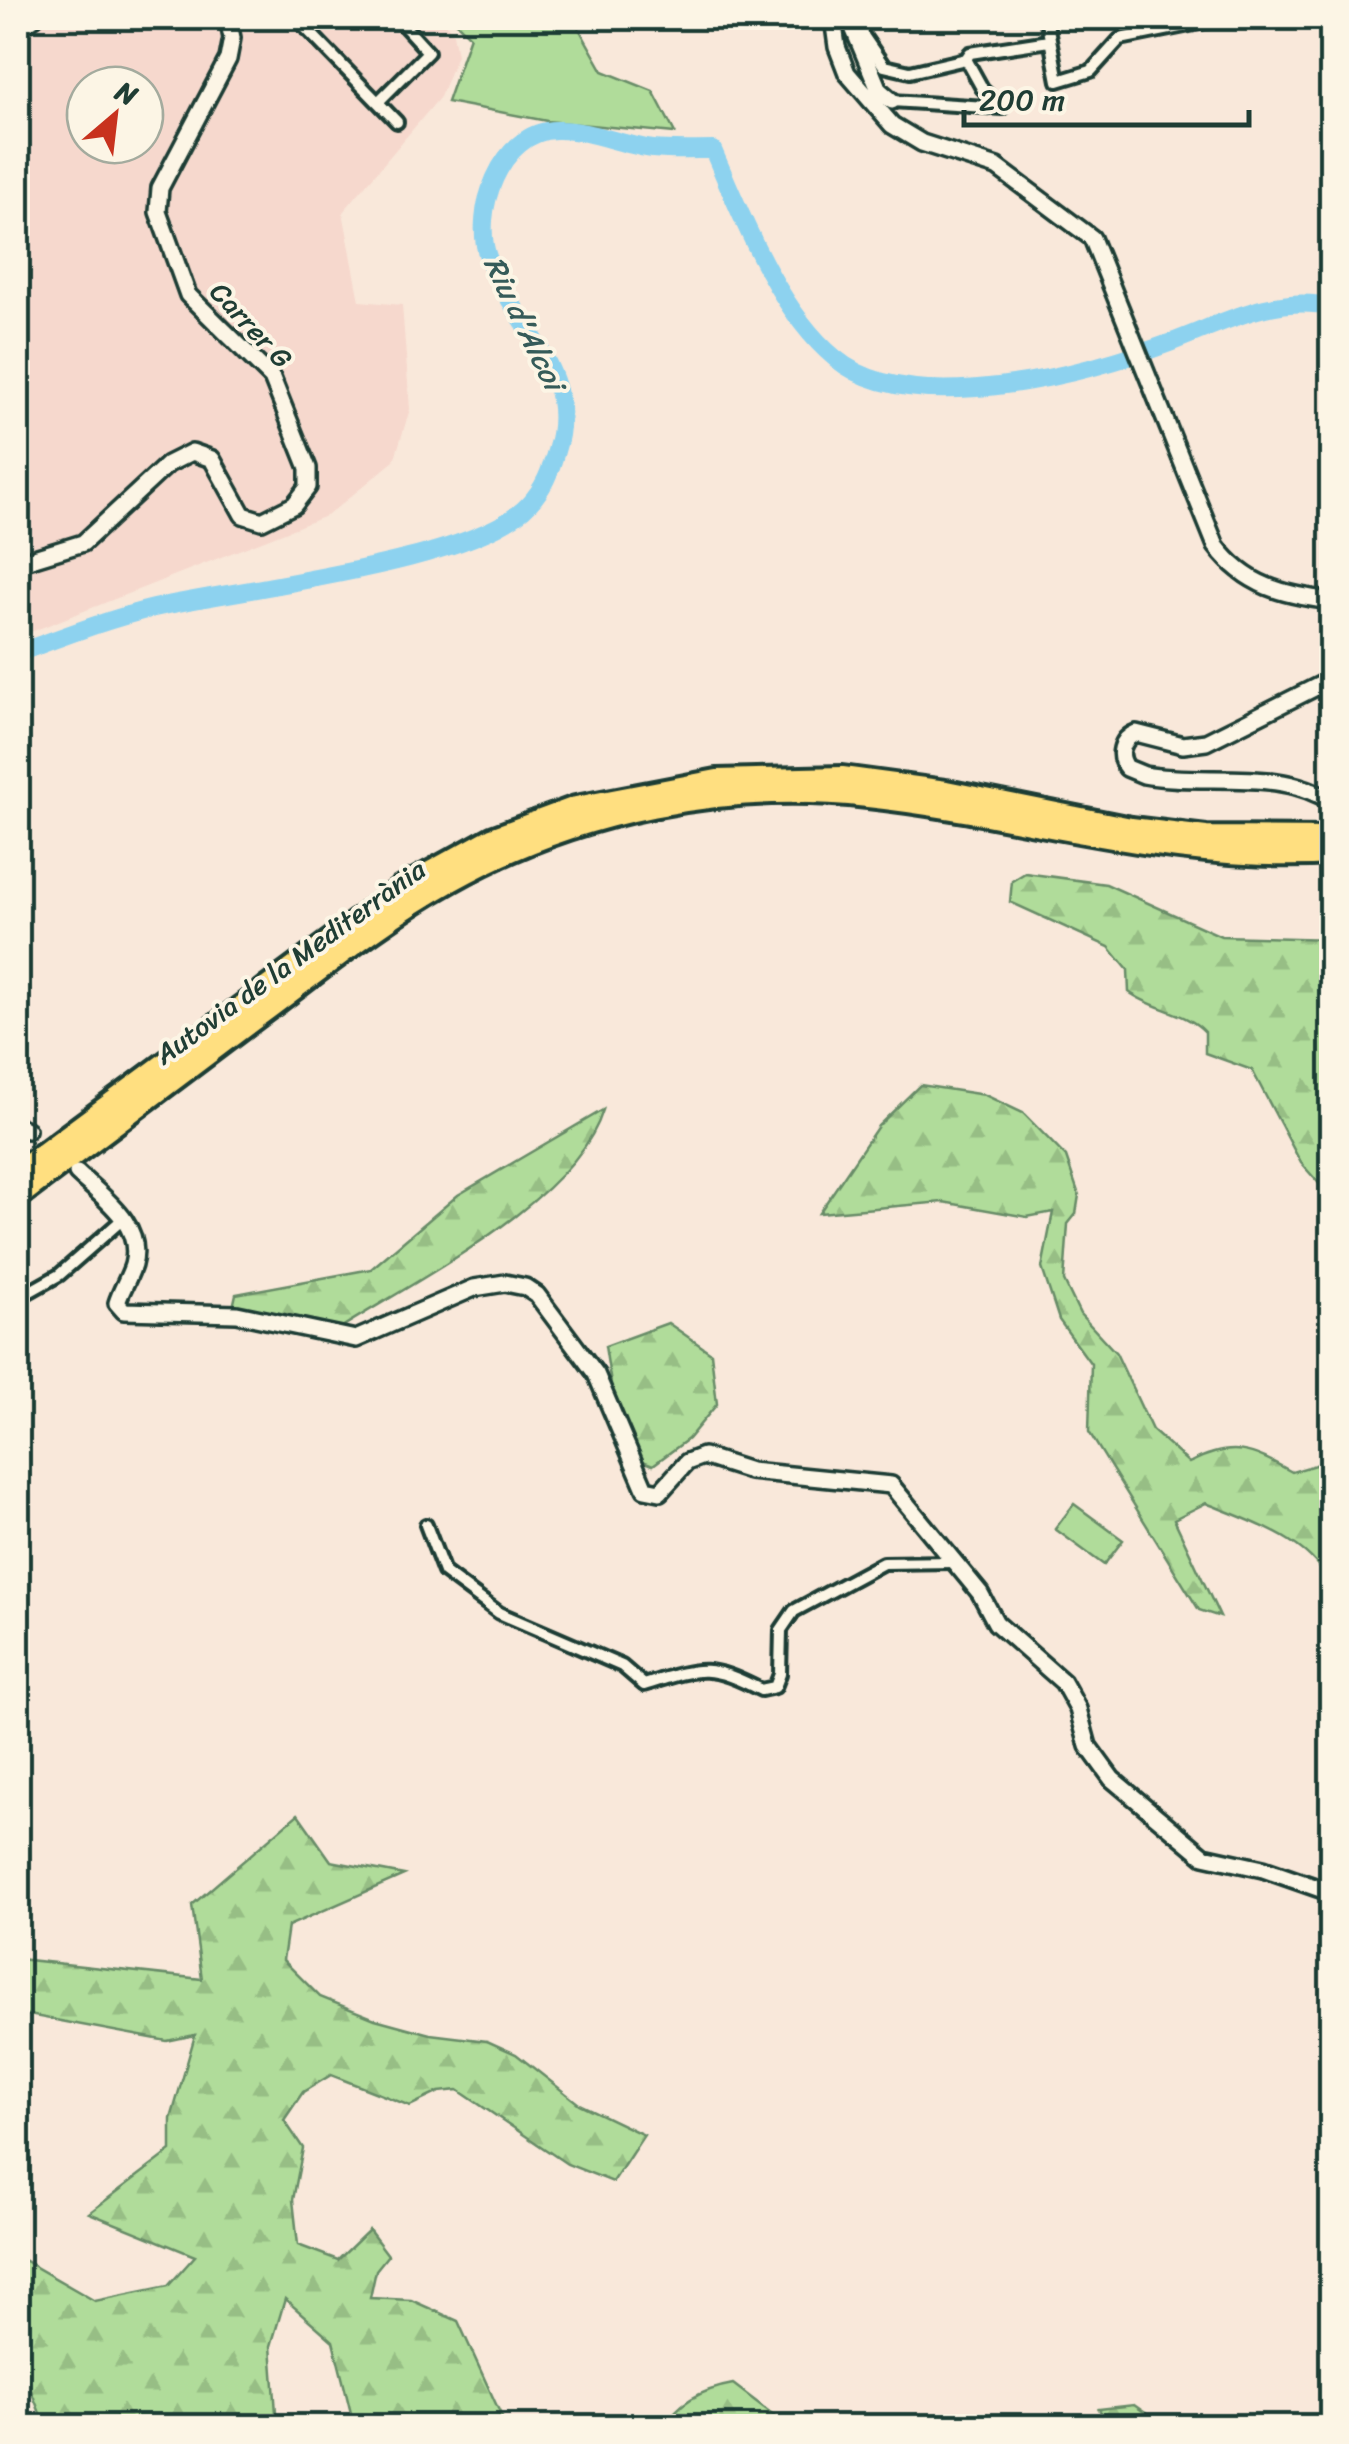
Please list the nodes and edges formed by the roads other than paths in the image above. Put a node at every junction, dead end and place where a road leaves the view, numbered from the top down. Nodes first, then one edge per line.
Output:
1 (34, 18) edge
2 (246, 18) edge
3 (296, 18) edge
4 (397, 18) edge
5 (832, 18) edge
6 (850, 18) edge
7 (1046, 18) edge
8 (1254, 18) edge
9 (229, 22) edge
10 (18, 31) edge
11 (1049, 41) junction
12 (966, 59) junction
13 (892, 101) joint
14 (378, 102) junction
15 (397, 122) dead end
16 (18, 563) edge
17 (1332, 602) edge
18 (1332, 678) edge
19 (672, 795) junction
20 (949, 801) junction
21 (1332, 802) edge
22 (1332, 838) edge
23 (1332, 854) edge
24 (18, 1172) edge
25 (77, 1173) dead end
26 (18, 1197) edge
27 (124, 1218) junction
28 (18, 1298) edge
29 (426, 1525) dead end
30 (954, 1562) junction
31 (1332, 1893) edge

1 - 10 street
2 - 9 street
3 - 14 street
4 - 14 street
5 - 17 street
6 - 12 street
6 - 13 street
7 - 11 street
8 - 11 street
9 - 16 street, Carrer G
11 - 12 street
12 - 13 street
14 - 15 street
18 - 21 street
19 - 20 highway, Autovia de la Mediterrània
19 - 24 highway, Autovia de la Mediterrània
19 - 26 highway, Autovia de la Mediterrània
20 - 22 highway, Autovia de la Mediterrània
20 - 23 highway, Autovia de la Mediterrània
25 - 27 street
27 - 28 street
27 - 30 street
29 - 30 street
30 - 31 street

